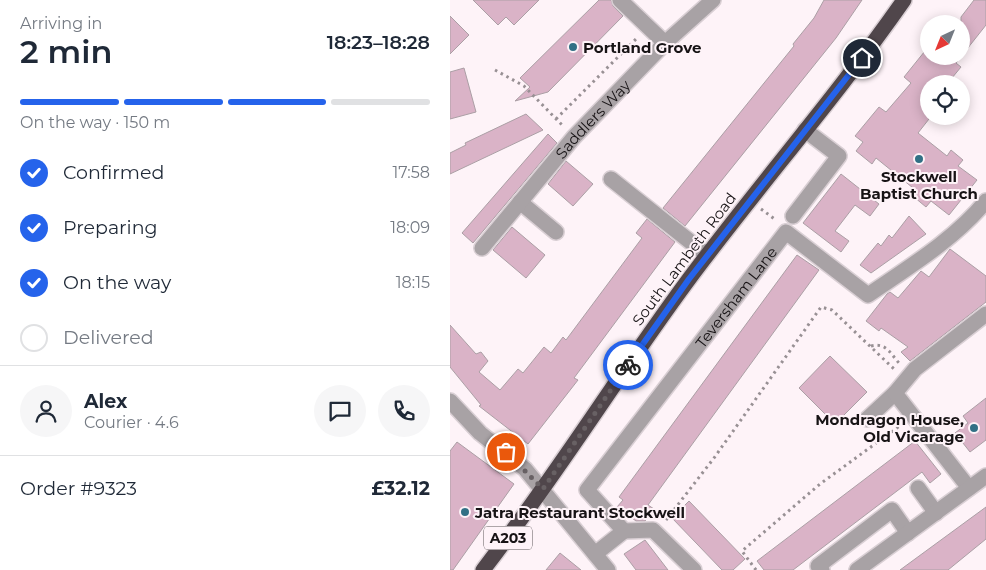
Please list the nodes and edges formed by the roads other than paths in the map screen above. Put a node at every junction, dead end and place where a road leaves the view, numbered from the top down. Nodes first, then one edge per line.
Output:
1 (620, 0) edge
2 (713, 0) edge
3 (904, 0) edge
4 (665, 43) junction
5 (805, 130) junction
6 (611, 179) dead end
7 (986, 201) edge
8 (520, 202) junction
9 (793, 216) dead end
10 (556, 232) dead end
11 (482, 248) dead end
12 (707, 255) junction
13 (986, 314) edge
14 (895, 393) junction
15 (450, 401) edge
16 (867, 419) dead end
17 (986, 476) edge
18 (918, 488) dead end
19 (969, 488) junction
20 (543, 489) junction
21 (936, 513) junction
22 (624, 531) junction
23 (908, 533) junction
24 (595, 554) junction
25 (483, 570) edge
26 (608, 570) edge
27 (694, 570) edge
28 (822, 570) edge
29 (857, 570) edge

1 - 4 street
2 - 4 street, Saddlers Way
3 - 5 highway, South Lambeth Road / A203
4 - 8 street, Saddlers Way
5 - 9 street
5 - 12 highway, South Lambeth Road / A203
6 - 12 street
7 - 22 street, Teversham Lane
8 - 10 street
8 - 11 street, Saddlers Way
12 - 20 highway, South Lambeth Road / A203
13 - 14 street
14 - 16 street
14 - 19 street
15 - 20 street
17 - 19 street
18 - 21 street
19 - 21 street
20 - 24 street
20 - 25 highway, South Lambeth Road / A203
21 - 23 street
22 - 24 street
22 - 27 street
23 - 28 street
23 - 29 street
24 - 26 street

